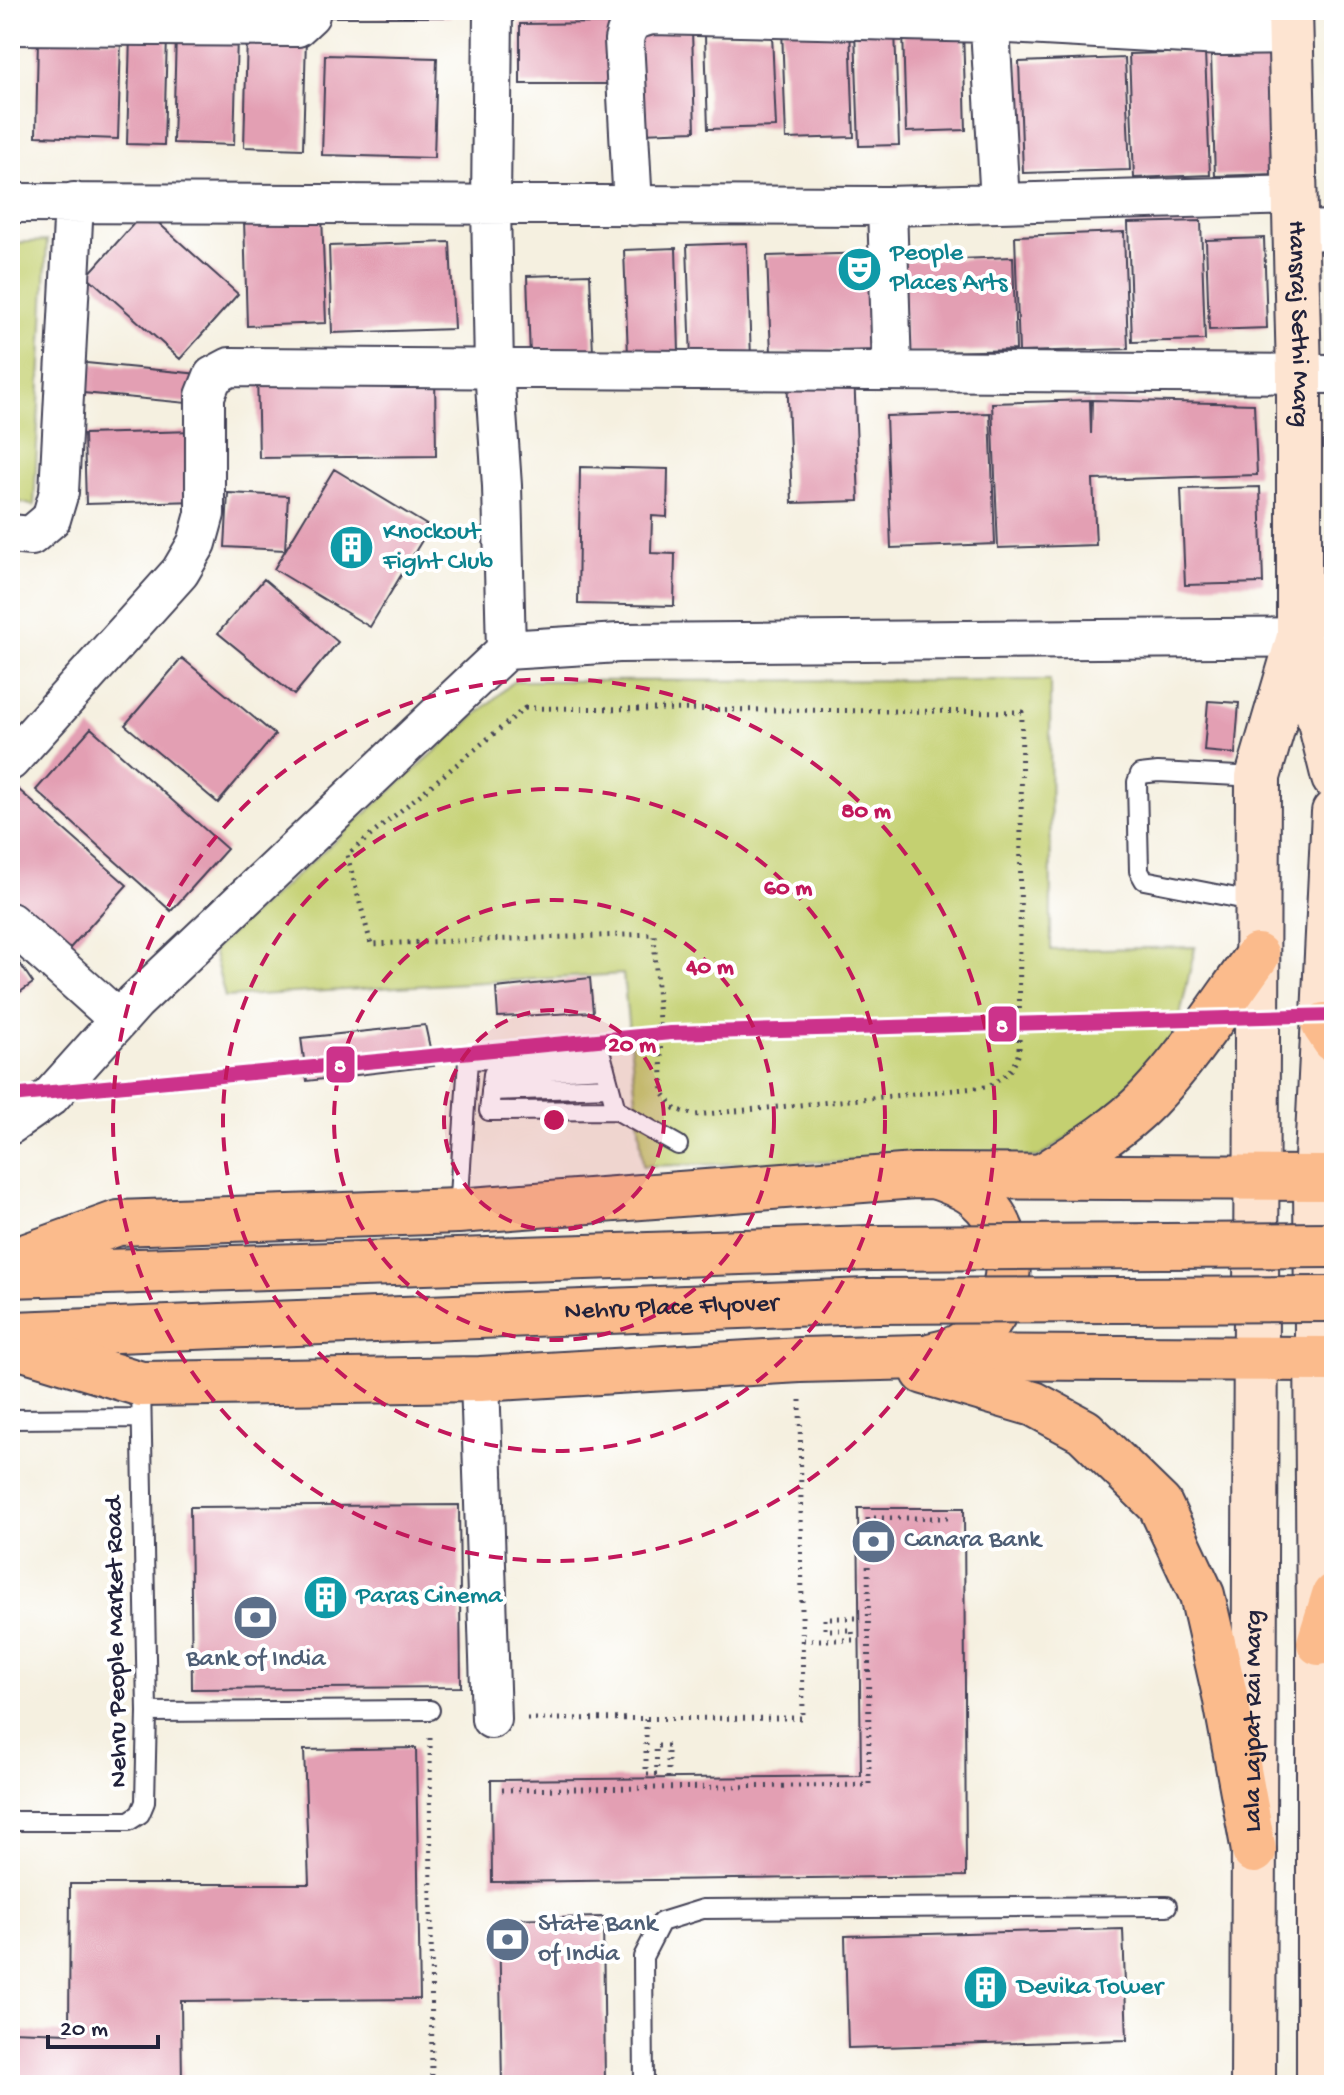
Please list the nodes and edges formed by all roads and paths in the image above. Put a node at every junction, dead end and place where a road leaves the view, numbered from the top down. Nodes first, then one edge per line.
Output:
1 (311, 10) edge
2 (493, 10) edge
3 (652, 13) edge
4 (990, 16) edge
5 (1290, 23) edge
6 (10, 25) edge
7 (74, 202) junction
8 (10, 203) edge
9 (1000, 203) junction
10 (491, 204) junction
11 (633, 206) junction
12 (887, 206) junction
13 (1309, 219) edge
14 (494, 369) junction
15 (892, 371) junction
16 (1316, 374) edge
17 (10, 534) edge
18 (1316, 637) edge
19 (506, 650) junction
20 (1022, 712) joint
21 (10, 761) edge
22 (1258, 777) junction
23 (1334, 778) edge
24 (1334, 812) edge
25 (1257, 902) junction
26 (10, 922) edge
27 (1257, 956) junction
28 (119, 1020) junction
29 (1329, 1032) edge
30 (605, 1068) junction
31 (610, 1087) junction
32 (491, 1091) junction
33 (616, 1110) junction
34 (10, 1125) edge
35 (678, 1145) dead end
36 (915, 1176) junction
37 (1043, 1176) junction
38 (1256, 1178) junction
39 (1325, 1178) edge
40 (458, 1211) junction
41 (1334, 1245) edge
42 (10, 1262) edge
43 (10, 1275) edge
44 (1334, 1299) edge
45 (10, 1334) edge
46 (10, 1344) edge
47 (921, 1357) junction
48 (1256, 1359) junction
49 (1325, 1359) edge
50 (800, 1360) junction
51 (877, 1360) junction
52 (480, 1379) junction
53 (141, 1401) junction
54 (10, 1419) edge
55 (953, 1518) dead end
56 (1334, 1595) edge
57 (858, 1618) dead end
58 (803, 1640) junction
59 (1319, 1643) junction
60 (430, 1710) joint
61 (147, 1712) junction
62 (491, 1719) joint
63 (646, 1719) junction
64 (668, 1778) dead end
65 (502, 1790) dead end
66 (10, 1821) edge
67 (1254, 1851) junction
68 (1167, 1906) dead end
69 (432, 2085) edge
70 (644, 2085) edge
71 (1253, 2085) edge
72 (1319, 2085) edge

1 - 6 street
2 - 10 street
3 - 4 street
3 - 11 street
4 - 5 street
4 - 9 street
5 - 13 main road, Hansraj Sethi Marg
7 - 8 street
7 - 10 street
7 - 17 street
9 - 12 street
9 - 13 street
10 - 11 street
10 - 14 street
11 - 12 street
12 - 15 street
13 - 16 main road, Hansraj Sethi Marg
14 - 15 street
14 - 19 street
14 - 21 street
15 - 16 street
16 - 18 main road, Hansraj Sethi Marg
18 - 19 street
18 - 22 main road, Hansraj Sethi Marg
18 - 23 main road, Hansraj Sethi Marg
19 - 28 street
20 - 20 path
22 - 25 main road, Hansraj Sethi Marg
22 - 25 lane
24 - 29 main road
25 - 27 main road, Hansraj Sethi Marg
26 - 28 street
27 - 37 main road
27 - 38 main road, Hansraj Sethi Marg
28 - 34 street
29 - 39 main road
30 - 31 lane
30 - 32 lane
30 - 40 lane
31 - 32 lane
31 - 33 lane
32 - 33 lane
33 - 35 lane
36 - 37 main road
36 - 40 main road
36 - 47 main road
37 - 38 main road
38 - 39 main road
38 - 48 main road, Lala Lajpat Rai Marg
39 - 49 main road
40 - 42 main road
41 - 43 main road, Nehru Place Flyover, bridge
44 - 45 main road, Nehru Place Flyover, bridge
46 - 53 main road
47 - 48 main road
47 - 51 main road
48 - 49 main road
48 - 67 main road, Lala Lajpat Rai Marg
49 - 59 main road
50 - 51 main road
50 - 52 main road
50 - 58 path
51 - 67 main road
52 - 53 main road
52 - 62 street
53 - 54 lane
53 - 61 lane, Nehru People Market Road
55 - 65 path
56 - 59 main road
57 - 58 path
58 - 63 path
59 - 72 main road
60 - 61 lane
60 - 69 path
61 - 66 lane, Nehru People Market Road
62 - 63 path
63 - 64 path
67 - 71 main road, Lala Lajpat Rai Marg
68 - 70 lane

